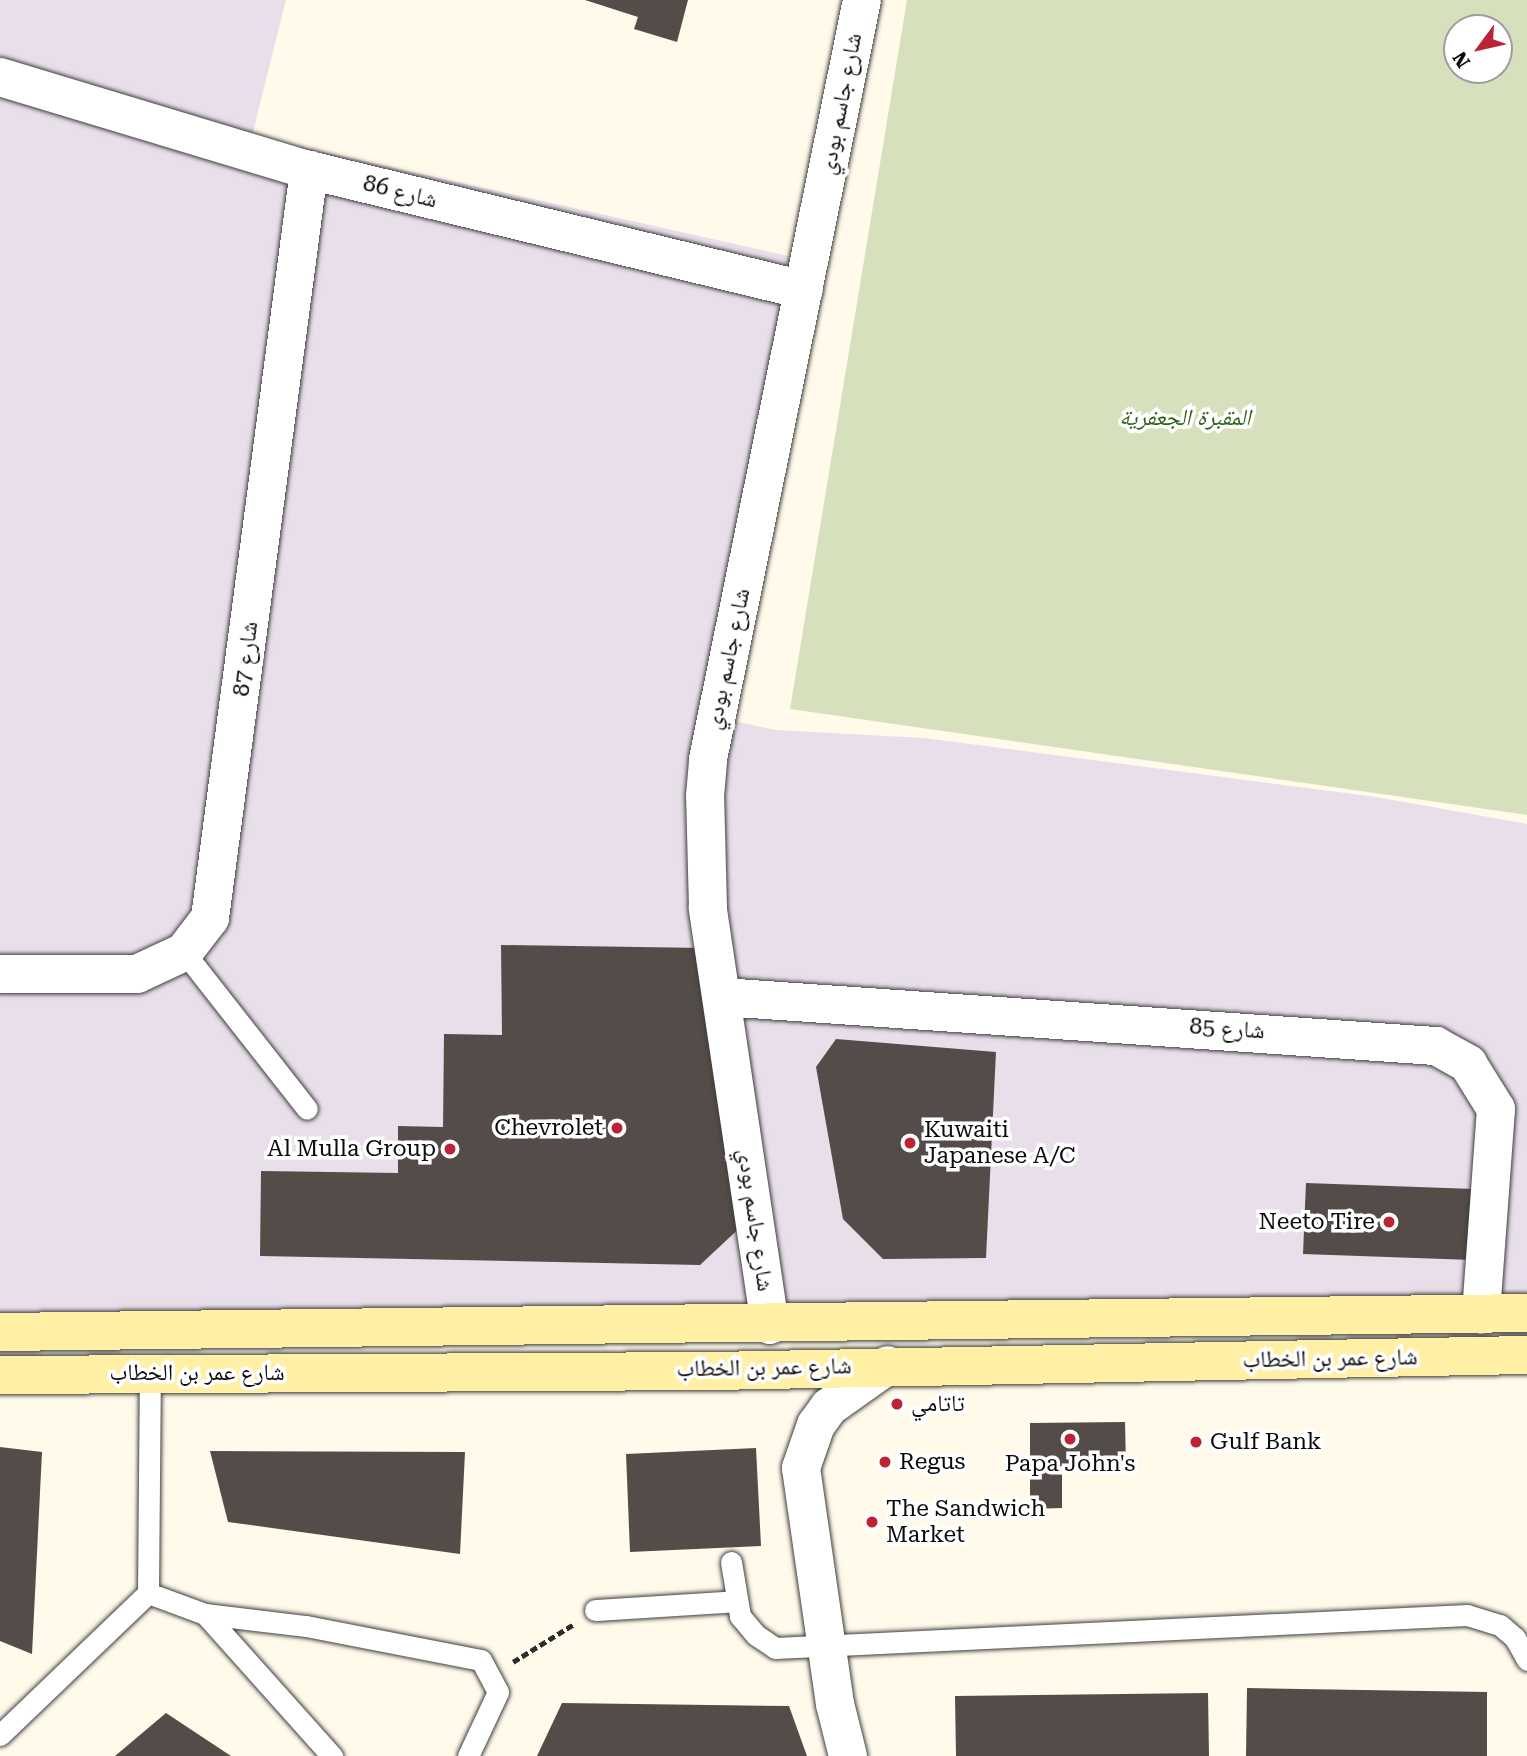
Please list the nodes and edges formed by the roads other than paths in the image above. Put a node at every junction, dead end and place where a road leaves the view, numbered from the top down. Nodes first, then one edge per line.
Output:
1 (862, 0) edge
2 (0, 77) edge
3 (309, 170) junction
4 (804, 290) junction
5 (184, 952) junction
6 (0, 974) edge
7 (722, 997) junction
8 (307, 1109) dead end
9 (1527, 1313) edge
10 (1481, 1314) junction
11 (770, 1325) junction
12 (0, 1332) edge
13 (1527, 1355) edge
14 (888, 1365) junction
15 (150, 1374) junction
16 (0, 1375) edge
17 (731, 1562) dead end
18 (148, 1593) junction
19 (737, 1601) junction
20 (595, 1610) road end
21 (205, 1614) junction
22 (1518, 1630) edge
23 (826, 1644) junction
24 (1527, 1660) edge
25 (0, 1735) edge
26 (332, 1756) edge
27 (468, 1756) edge
28 (848, 1756) edge

1 - 4 street, شارع جاسم بودي
2 - 3 street, شارع 86
3 - 4 street, شارع 86
3 - 5 street, شارع 87
4 - 7 street, شارع جاسم بودي
5 - 6 street, شارع 87
5 - 8 lane
7 - 10 street, شارع 85
7 - 11 street, شارع جاسم بودي
9 - 10 street, شارع عمر بن الخطاب
10 - 11 street, شارع عمر بن الخطاب
11 - 12 street, شارع عمر بن الخطاب
13 - 14 street, شارع عمر بن الخطاب
14 - 15 street, شارع عمر بن الخطاب
14 - 23 street
15 - 16 street, شارع عمر بن الخطاب
15 - 18 lane
17 - 19 lane
18 - 21 lane
18 - 25 lane
19 - 20 lane
19 - 23 lane
21 - 26 lane
21 - 27 lane
22 - 23 lane
22 - 24 lane
23 - 28 street

